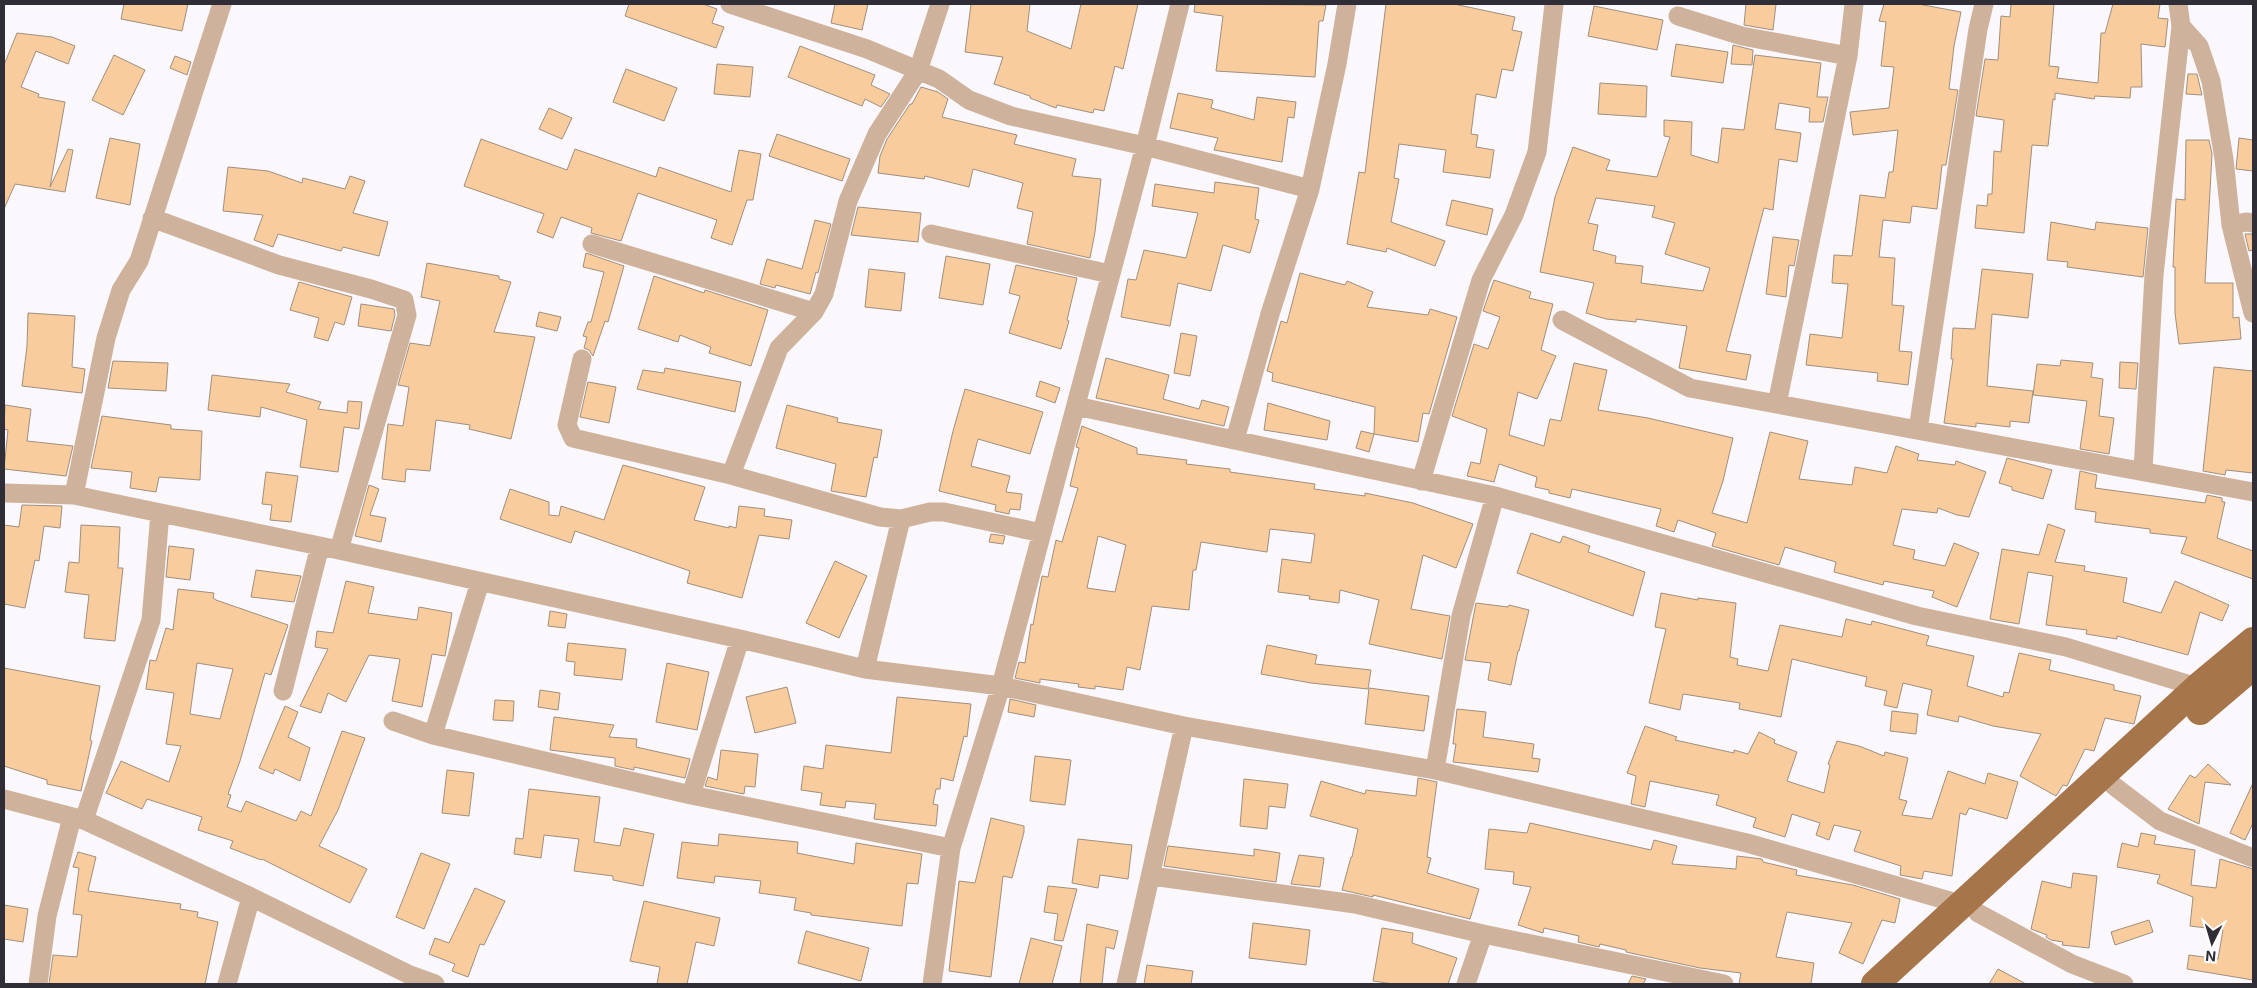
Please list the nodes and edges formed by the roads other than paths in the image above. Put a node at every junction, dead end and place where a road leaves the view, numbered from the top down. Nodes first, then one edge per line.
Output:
1 (222, 4) edge
2 (730, 4) edge
3 (940, 4) edge
4 (1180, 4) edge
5 (1347, 4) edge
6 (1554, 4) edge
7 (1854, 4) edge
8 (1984, 4) edge
9 (2178, 4) edge
10 (1678, 16) dead end
11 (2181, 26) junction
12 (1848, 56) junction
13 (918, 71) junction
14 (1145, 146) junction
15 (1310, 189) junction
16 (152, 218) junction
17 (2253, 223) edge
18 (2231, 225) junction
19 (931, 234) dead end
20 (592, 244) dead end
21 (1110, 274) junction
22 (814, 312) junction
23 (2253, 313) edge
24 (1562, 320) dead end
25 (582, 359) dead end
26 (1777, 404) junction
27 (1076, 406) junction
28 (1918, 430) junction
29 (1235, 440) junction
30 (2143, 471) junction
31 (730, 475) junction
32 (1421, 481) junction
33 (2253, 492) edge
34 (4, 493) edge
35 (74, 495) junction
36 (1495, 496) junction
37 (160, 513) junction
38 (901, 519) junction
39 (1042, 533) junction
40 (320, 546) junction
41 (339, 550) junction
42 (480, 582) junction
43 (740, 639) junction
44 (2253, 641) edge
45 (865, 669) junction
46 (2249, 676) edge
47 (1001, 686) junction
48 (2209, 690) junction
49 (283, 691) dead end
50 (393, 721) dead end
51 (1184, 726) junction
52 (432, 735) junction
53 (1435, 770) junction
54 (2114, 786) junction
55 (691, 795) junction
56 (4, 800) edge
57 (78, 818) junction
58 (951, 848) junction
59 (2253, 858) edge
60 (1152, 876) junction
61 (251, 897) junction
62 (1969, 908) junction
63 (1483, 934) junction
64 (408, 979) edge
65 (38, 984) edge
66 (227, 984) edge
67 (435, 984) edge
68 (932, 984) edge
69 (1126, 984) edge
70 (1466, 984) edge
71 (1724, 984) edge
72 (1875, 984) edge
73 (1902, 984) edge
74 (2124, 984) edge

1 - 16 street
2 - 13 street
3 - 13 street
4 - 14 street
5 - 15 street
6 - 32 street
7 - 12 street
8 - 28 street
9 - 11 street
10 - 12 street
11 - 18 street
11 - 30 street
12 - 26 street
13 - 14 street
13 - 22 street
14 - 15 street
14 - 21 street
15 - 29 street
16 - 35 street
16 - 41 street
17 - 18 street
18 - 23 street
19 - 21 street
20 - 22 street
21 - 27 street
22 - 31 street
24 - 26 street
25 - 31 street
26 - 28 street
27 - 29 street
27 - 39 street
28 - 30 street
29 - 32 street
30 - 33 street
31 - 38 street
32 - 36 street
34 - 35 street
35 - 37 street
36 - 48 street
36 - 53 street
37 - 40 street
37 - 57 street
38 - 39 street
38 - 45 street
39 - 47 street
40 - 41 street
40 - 49 street
41 - 42 street
42 - 43 street
42 - 52 street
43 - 45 street
43 - 55 street
44 - 48 main road
45 - 47 street
46 - 48 main road
47 - 51 street
47 - 58 street
48 - 54 main road
48 - 62 main road
50 - 52 street
51 - 53 street
51 - 60 street
52 - 55 street
53 - 62 street
54 - 59 street
54 - 62 main road
55 - 58 street
56 - 57 street
57 - 61 street
57 - 65 street
58 - 68 street
60 - 63 street
60 - 69 street
61 - 64 street
61 - 66 street
62 - 72 main road
62 - 73 main road
62 - 74 street
63 - 70 street
63 - 71 street
64 - 67 street

